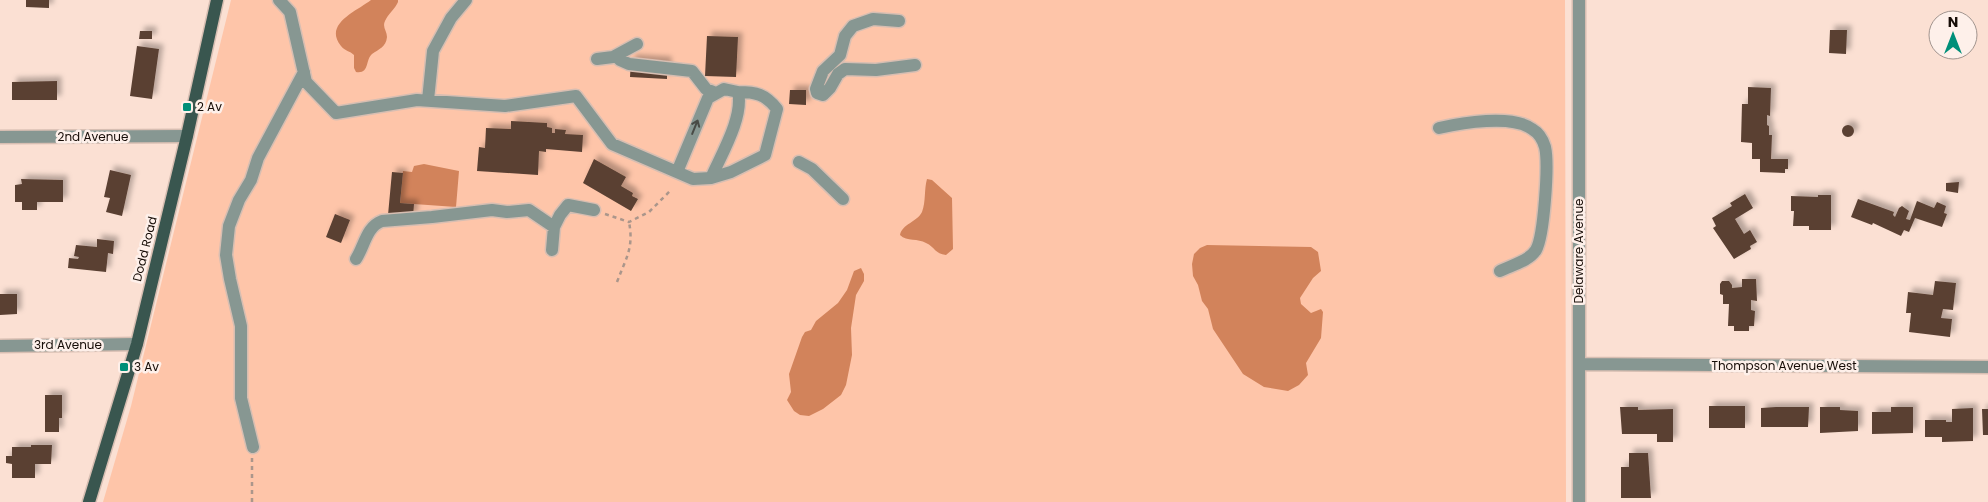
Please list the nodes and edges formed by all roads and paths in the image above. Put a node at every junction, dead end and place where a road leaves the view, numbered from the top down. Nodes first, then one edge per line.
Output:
1 (217, 0) edge
2 (466, 0) edge
3 (1580, 0) edge
4 (283, 2) edge
5 (899, 21) dead end
6 (637, 44) dead end
7 (840, 55) junction
8 (616, 56) junction
9 (597, 59) dead end
10 (915, 65) dead end
11 (304, 72) junction
12 (838, 74) junction
13 (738, 92) junction
14 (716, 93) junction
15 (428, 100) junction
16 (1438, 128) dead end
17 (187, 136) junction
18 (0, 137) edge
19 (799, 162) dead end
20 (677, 172) junction
21 (711, 178) junction
22 (671, 190) dead end
23 (843, 199) dead end
24 (594, 210) joint
25 (629, 222) junction
26 (554, 227) junction
27 (552, 250) dead end
28 (356, 259) dead end
29 (1500, 271) dead end
30 (617, 282) dead end
31 (137, 344) junction
32 (0, 346) edge
33 (1580, 364) junction
34 (1988, 367) edge
35 (253, 446) joint
36 (89, 502) edge
37 (252, 502) edge
38 (1580, 502) edge

1 - 17 main road, Dodd Road
2 - 15 street
3 - 33 street, Delaware Avenue
4 - 11 street
5 - 7 street
6 - 8 street
7 - 12 street
7 - 12 street
8 - 9 street
8 - 14 street
10 - 12 street
11 - 15 street
11 - 35 street
13 - 14 street
13 - 21 street
13 - 21 street
20 -> 14 street
15 - 20 street
16 - 29 street
17 - 18 street, 2nd Avenue
17 - 31 main road, Dodd Road
19 - 23 street
20 - 21 street
22 - 25 path
24 - 25 path
24 - 26 street
25 - 30 path
26 - 27 street
26 - 28 street
31 - 32 street, 3rd Avenue
31 - 36 main road, Dodd Road
33 - 34 street, Thompson Avenue West
33 - 38 street, Delaware Avenue
35 - 37 path

